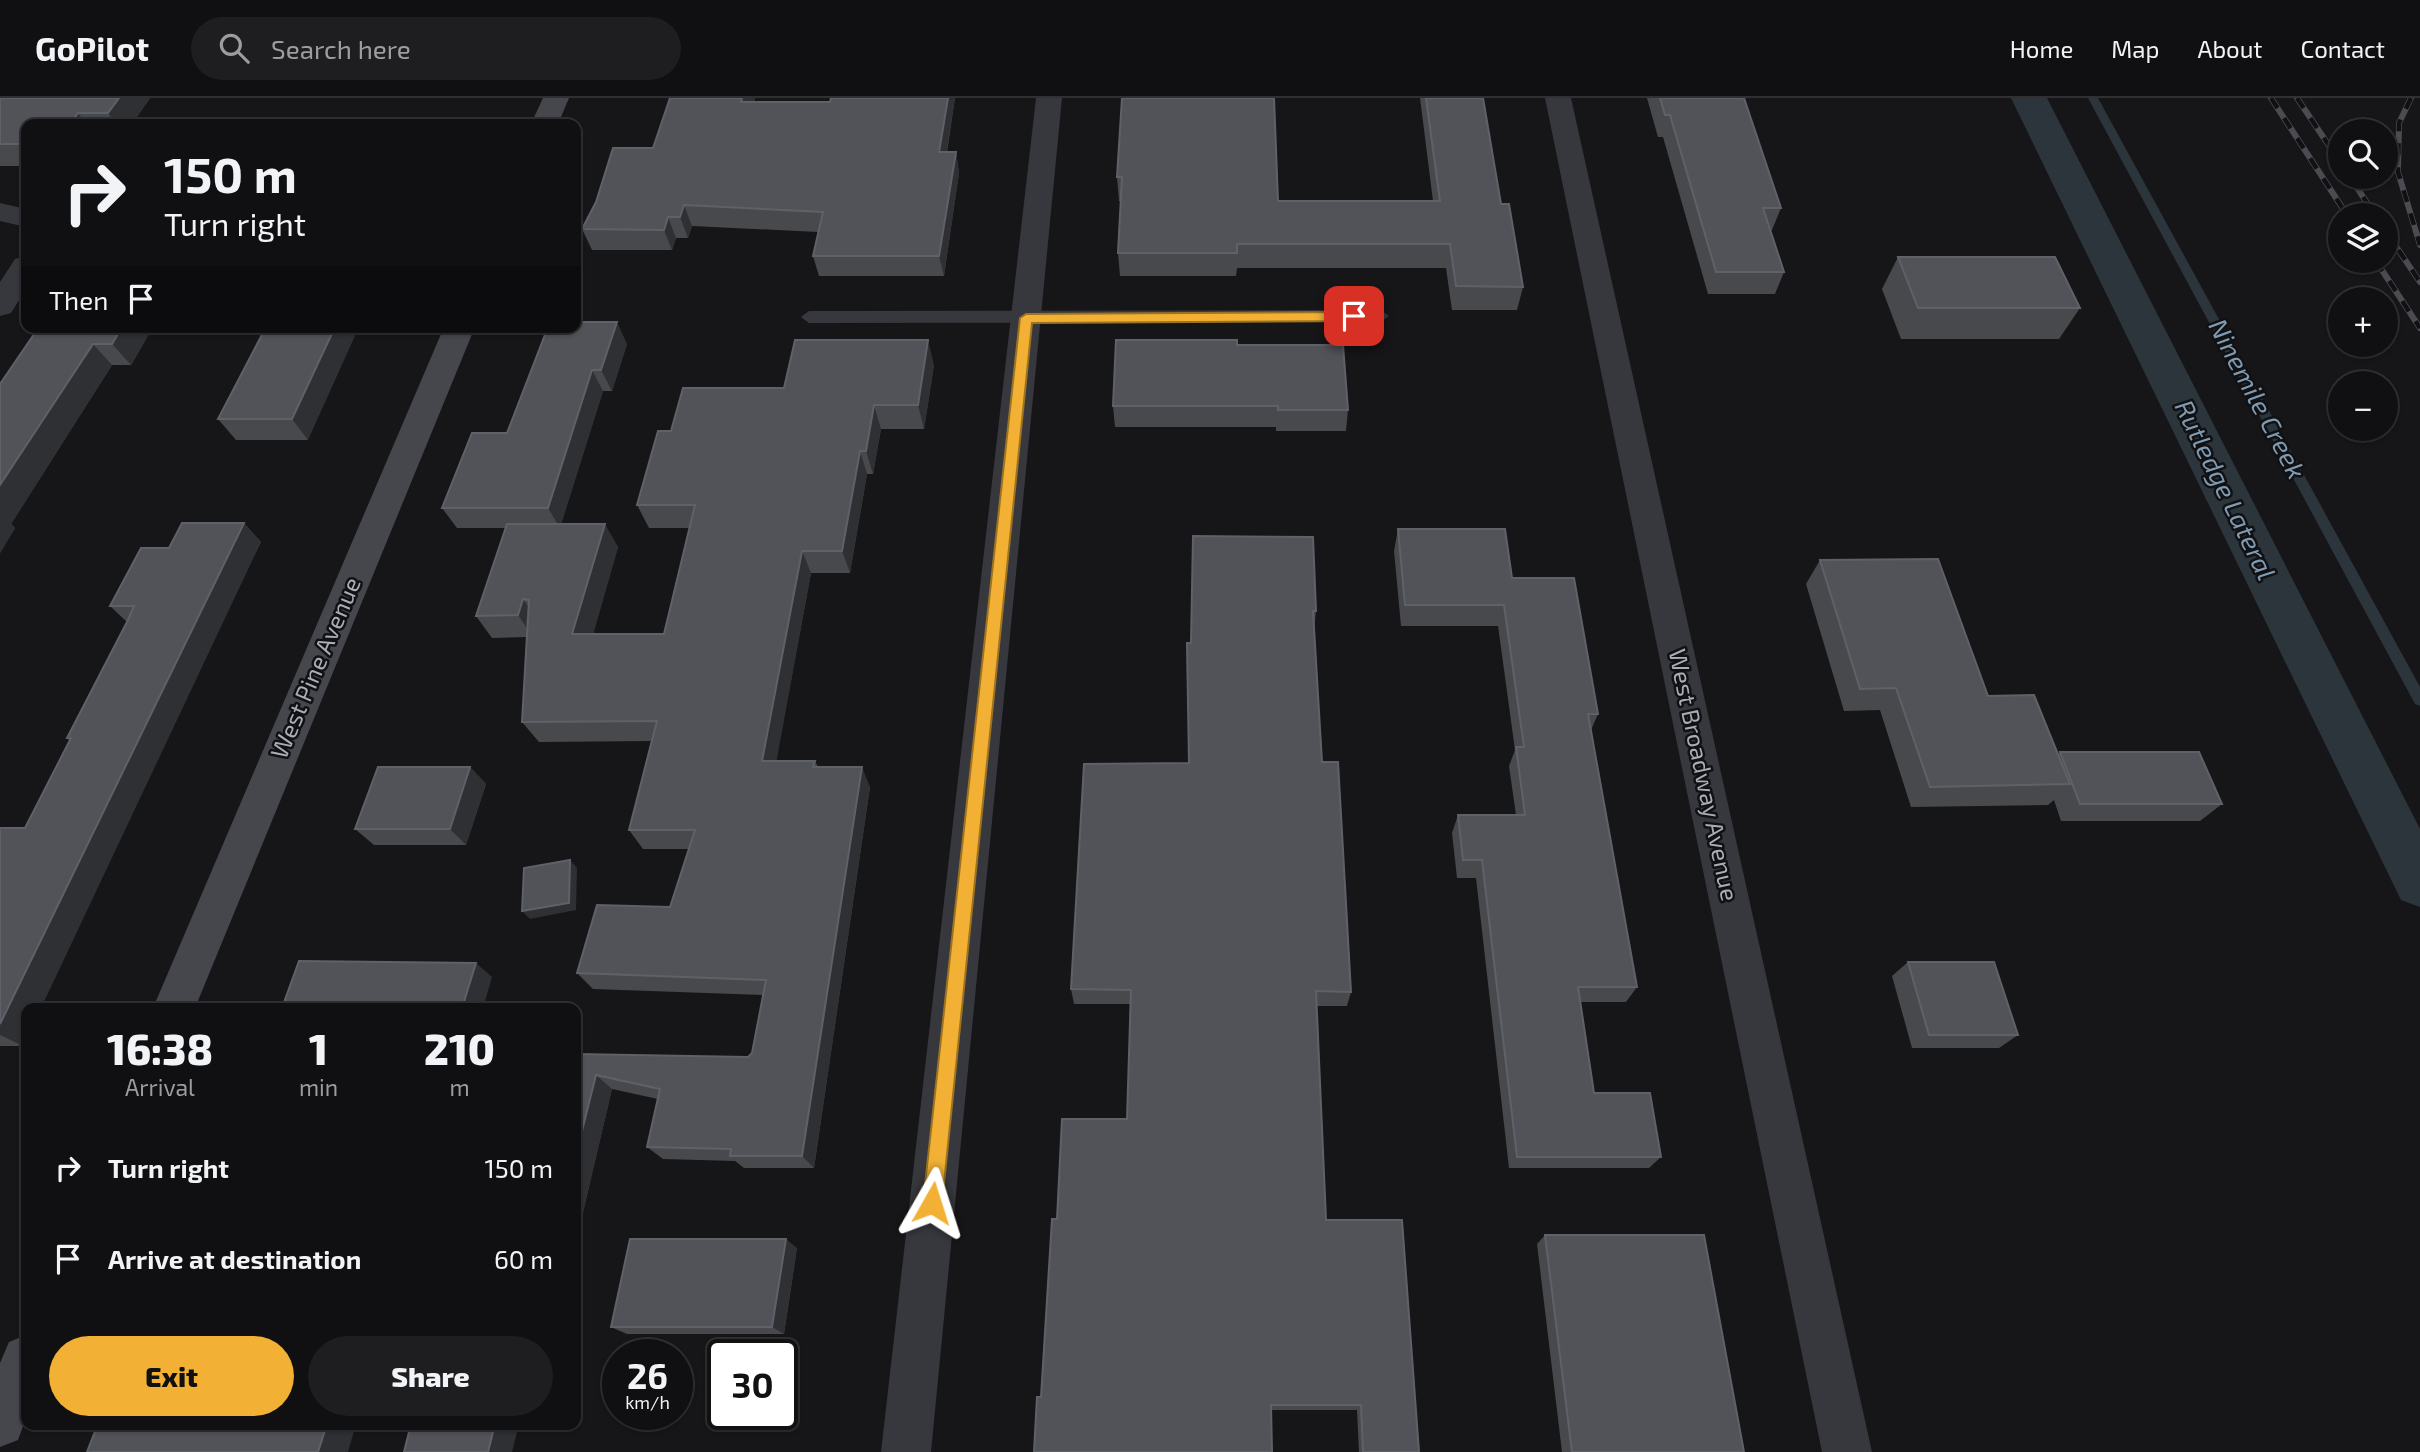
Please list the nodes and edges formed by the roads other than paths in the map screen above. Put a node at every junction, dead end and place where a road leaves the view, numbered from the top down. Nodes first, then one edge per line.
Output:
1 (556, 98) edge
2 (1049, 98) edge
3 (1558, 98) edge
4 (547, 119) edge
5 (0, 212) edge
6 (21, 217) edge
7 (21, 274) edge
8 (0, 306) edge
9 (1381, 316) dead end
10 (809, 317) dead end
11 (1026, 318) junction
12 (457, 333) edge
13 (176, 1003) edge
14 (21, 1371) edge
15 (0, 1422) edge
16 (906, 1452) edge
17 (1847, 1452) edge

1 - 4 street
2 - 11 street
3 - 17 street, West Broadway Avenue
5 - 6 street
7 - 8 street
9 - 11 lane
10 - 11 lane
11 - 16 street
12 - 13 street, West Pine Avenue
14 - 15 street

